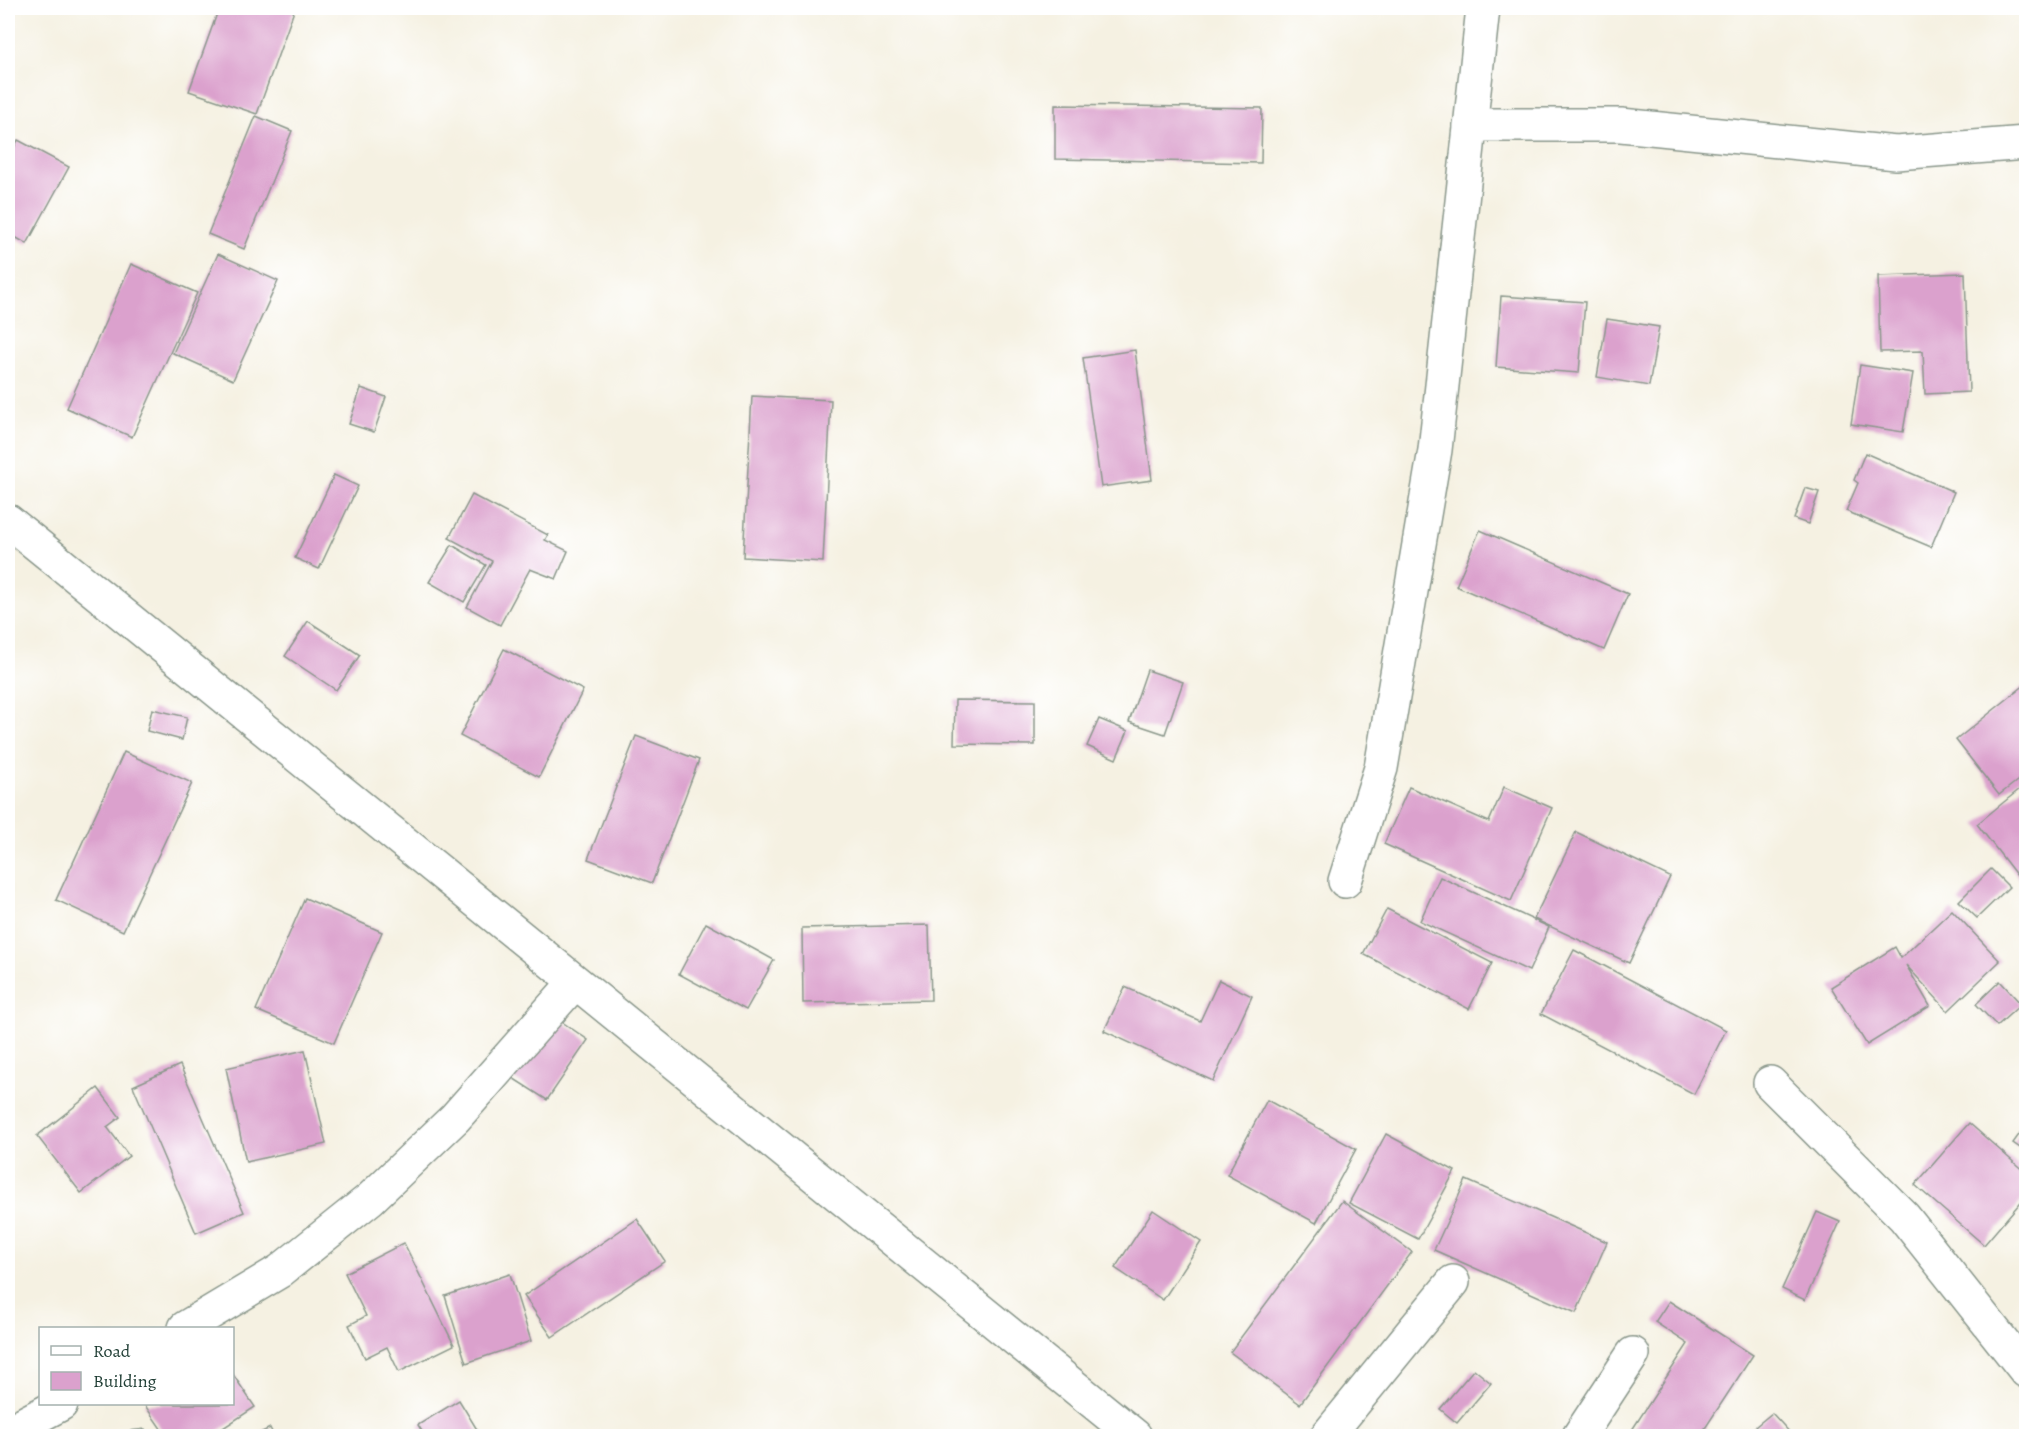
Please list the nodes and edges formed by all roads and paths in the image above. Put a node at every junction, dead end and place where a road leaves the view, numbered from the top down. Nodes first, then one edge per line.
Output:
1 (1483, 8) edge
2 (1470, 125) junction
3 (2026, 143) edge
4 (8, 521) edge
5 (1345, 881) dead end
6 (575, 982) junction
7 (1770, 1083) dead end
8 (1453, 1282) dead end
9 (188, 1327) edge
10 (1633, 1354) dead end
11 (2026, 1371) edge
12 (59, 1405) edge
13 (8, 1432) edge
14 (1135, 1437) edge
15 (1327, 1437) edge
16 (1579, 1437) edge

1 - 2 street
2 - 3 street
2 - 5 street
4 - 6 street
6 - 9 street
6 - 14 street
7 - 11 street
8 - 15 street
10 - 16 street
12 - 13 street

